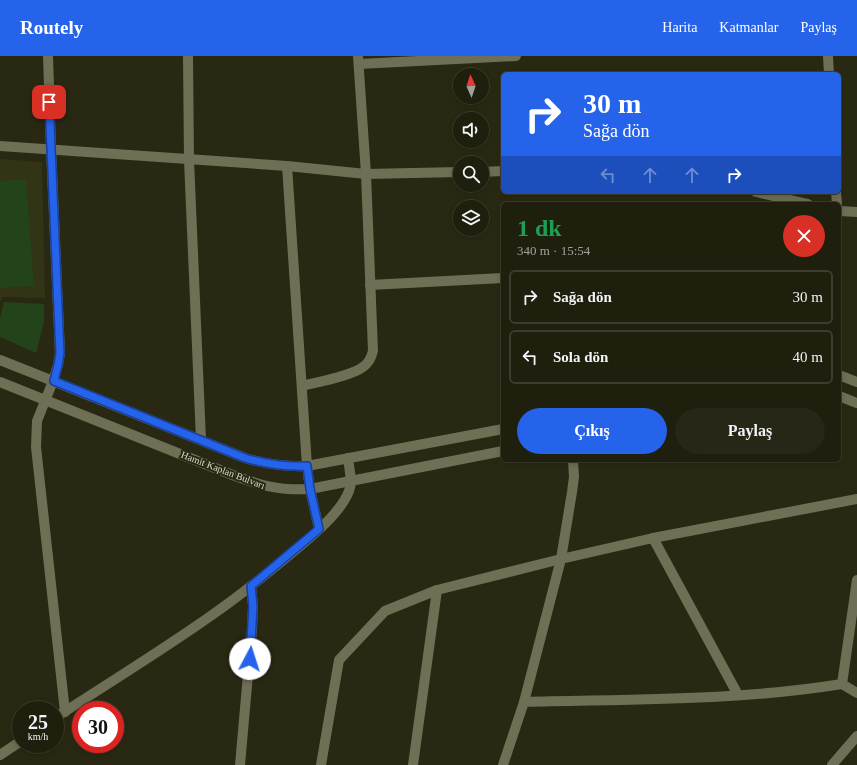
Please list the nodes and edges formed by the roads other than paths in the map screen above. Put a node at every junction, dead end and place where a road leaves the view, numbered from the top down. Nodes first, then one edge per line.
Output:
1 (48, 56) edge
2 (188, 56) edge
3 (516, 56) edge
4 (828, 56) edge
5 (359, 60) edge
6 (829, 72) edge
7 (0, 146) edge
8 (50, 148) junction
9 (189, 160) junction
10 (288, 166) junction
11 (453, 172) edge
12 (489, 172) edge
13 (501, 172) edge
14 (366, 174) junction
15 (765, 194) edge
16 (799, 202) edge
17 (841, 211) edge
18 (857, 212) edge
19 (501, 278) edge
20 (370, 285) junction
21 (0, 360) edge
22 (841, 376) edge
23 (54, 381) junction
24 (0, 382) edge
25 (857, 382) edge
26 (302, 386) junction
27 (841, 397) edge
28 (45, 399) junction
29 (857, 404) edge
30 (501, 429) edge
31 (201, 440) junction
32 (501, 451) edge
33 (348, 458) junction
34 (573, 462) edge
35 (307, 466) junction
36 (351, 480) junction
37 (310, 489) junction
38 (857, 499) edge
39 (319, 529) junction
40 (653, 538) junction
41 (561, 559) junction
42 (857, 580) edge
43 (251, 586) junction
44 (437, 590) junction
45 (842, 684) junction
46 (857, 693) edge
47 (738, 695) junction
48 (524, 702) junction
49 (65, 712) joint
50 (857, 736) edge
51 (12, 747) edge
52 (0, 755) edge
53 (240, 765) edge
54 (321, 765) edge
55 (413, 765) edge
56 (503, 765) edge
57 (832, 765) edge

1 - 8 street
2 - 9 street
3 - 5 street
4 - 6 street
5 - 14 street
7 - 8 street
8 - 9 street
8 - 23 street
9 - 10 street
9 - 31 street
10 - 14 street
10 - 26 street
11 - 14 street
12 - 13 street
14 - 20 street
15 - 16 street
17 - 18 street
19 - 20 street
20 - 26 street
21 - 23 street, Hamit Kaplan Bulvarı
22 - 25 street
23 - 28 street
23 - 31 street, Hamit Kaplan Bulvarı
24 - 28 street, Hamit Kaplan Bulvarı
26 - 35 street
27 - 29 street
28 - 37 street, Hamit Kaplan Bulvarı
28 - 49 street
30 - 33 street, Hamit Kaplan Bulvarı
31 - 35 street, Hamit Kaplan Bulvarı
32 - 36 street, Hamit Kaplan Bulvarı
33 - 35 street, Hamit Kaplan Bulvarı
33 - 36 street
34 - 41 street
35 - 37 street
36 - 37 street, Hamit Kaplan Bulvarı
36 - 39 street
37 - 39 street
38 - 40 street
39 - 43 street
40 - 41 street
40 - 47 street
41 - 44 street
41 - 48 street
42 - 45 street
43 - 49 street
43 - 53 street
44 - 54 street
44 - 55 street
45 - 46 street
45 - 47 street
47 - 48 street
48 - 56 street
50 - 57 street
51 - 52 street

